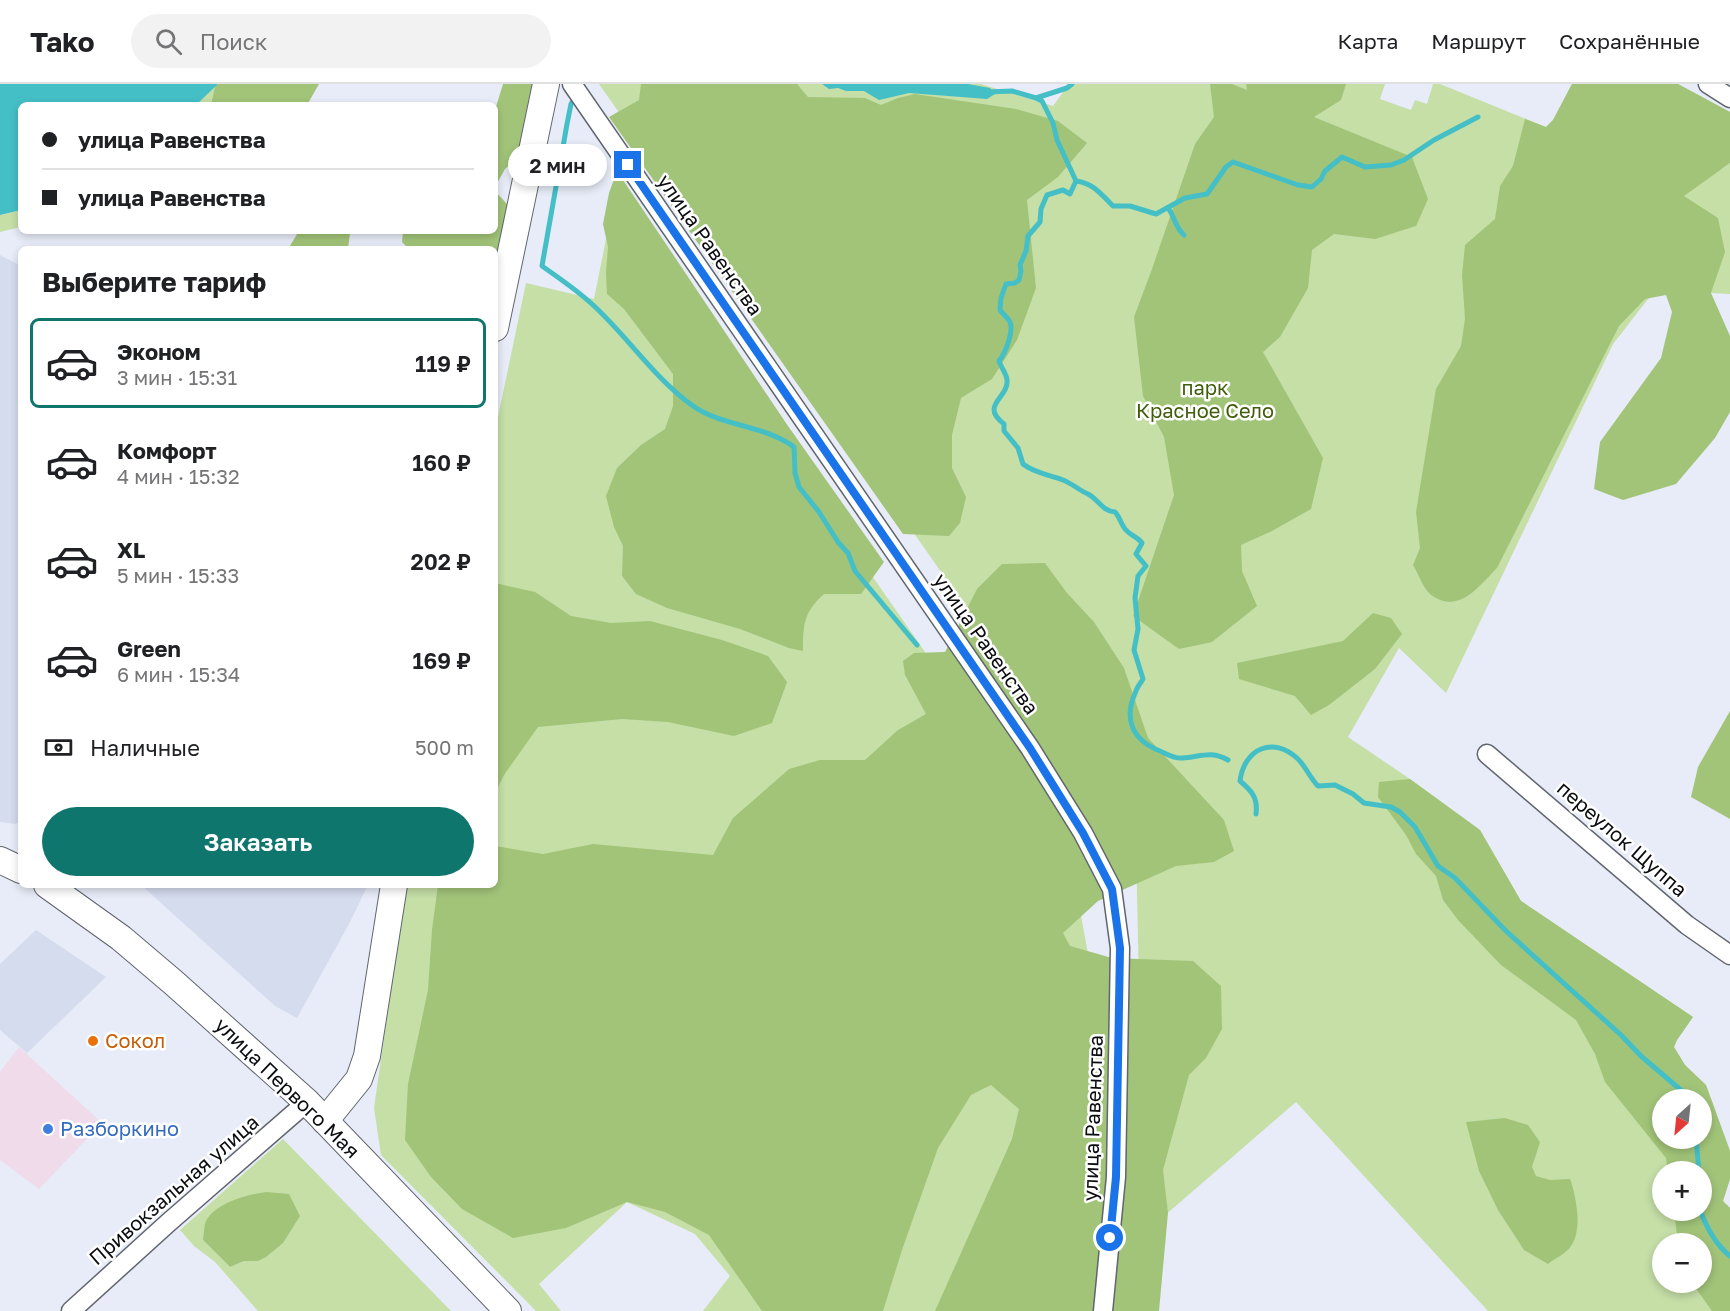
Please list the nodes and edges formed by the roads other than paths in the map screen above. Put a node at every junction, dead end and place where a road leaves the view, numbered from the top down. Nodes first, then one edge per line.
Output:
1 (546, 84) edge
2 (572, 84) edge
3 (1708, 84) edge
4 (1730, 98) edge
5 (498, 314) edge
6 (1487, 754) dead end
7 (0, 860) edge
8 (18, 869) edge
9 (52, 888) edge
10 (394, 888) edge
11 (1730, 956) edge
12 (307, 1102) junction
13 (325, 1121) junction
14 (71, 1311) edge
15 (508, 1311) edge
16 (1103, 1311) edge

1 - 5 main road
2 - 16 street, улица Равенства
3 - 4 street
6 - 11 street, переулок Щуппа
7 - 8 main road
9 - 12 main road, улица Первого Мая
10 - 13 main road
12 - 13 main road, улица Первого Мая
12 - 14 street, Привокзальная улица
13 - 15 main road, улица Первого Мая

